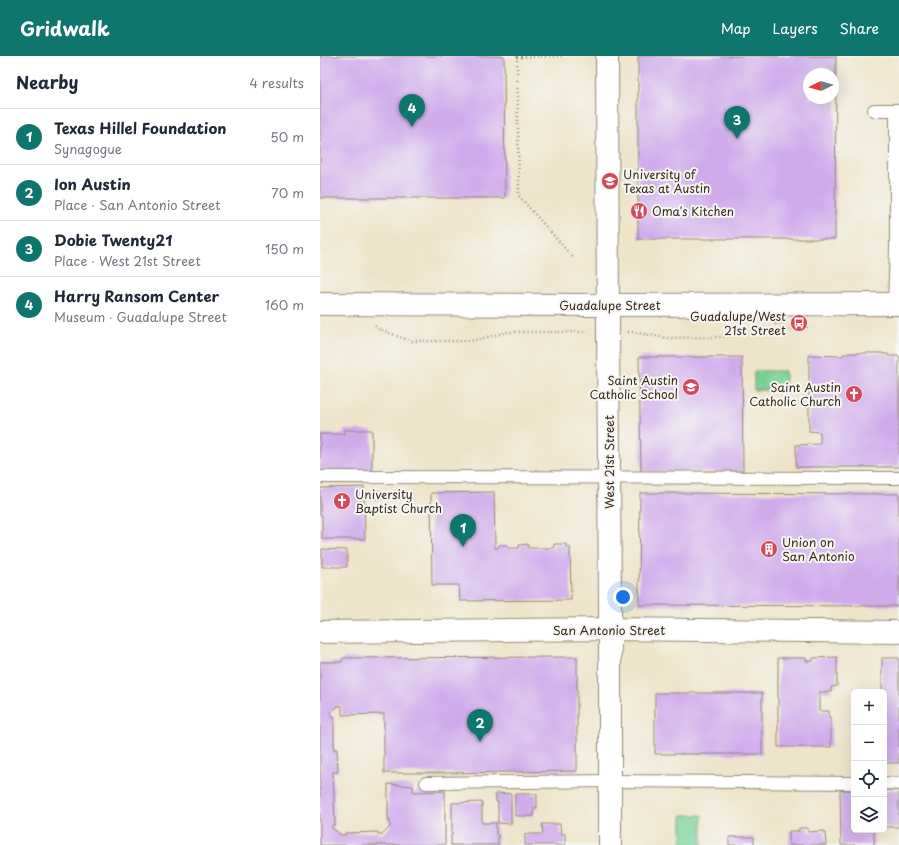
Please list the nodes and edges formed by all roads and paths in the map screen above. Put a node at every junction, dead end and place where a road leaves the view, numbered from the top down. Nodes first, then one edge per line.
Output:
1 (517, 56) edge
2 (564, 56) edge
3 (607, 56) edge
4 (874, 110) dead end
5 (898, 110) edge
6 (574, 258) dead end
7 (320, 304) edge
8 (353, 304) junction
9 (827, 304) junction
10 (896, 304) edge
11 (608, 305) junction
12 (587, 332) dead end
13 (627, 332) dead end
14 (320, 477) edge
15 (609, 477) junction
16 (899, 478) edge
17 (610, 629) junction
18 (320, 632) edge
19 (899, 632) edge
20 (610, 781) junction
21 (426, 783) dead end
22 (851, 783) edge
23 (887, 784) edge
24 (899, 784) edge
25 (610, 845) edge

1 - 2 path
1 - 6 path
3 - 11 street, West 21st Street
4 - 5 lane
5 - 10 lane
7 - 8 street, Guadalupe Street
8 - 11 street, Guadalupe Street
8 - 12 path
9 - 10 street, Guadalupe Street
9 - 11 street, Guadalupe Street
9 - 13 path
11 - 15 street, West 21st Street
14 - 15 lane
15 - 16 lane
15 - 17 street, West 21st Street
17 - 18 street, San Antonio Street
17 - 19 street, San Antonio Street
17 - 20 street, West 21st Street
20 - 21 lane
20 - 22 lane
20 - 25 street, West 21st Street
23 - 24 lane

